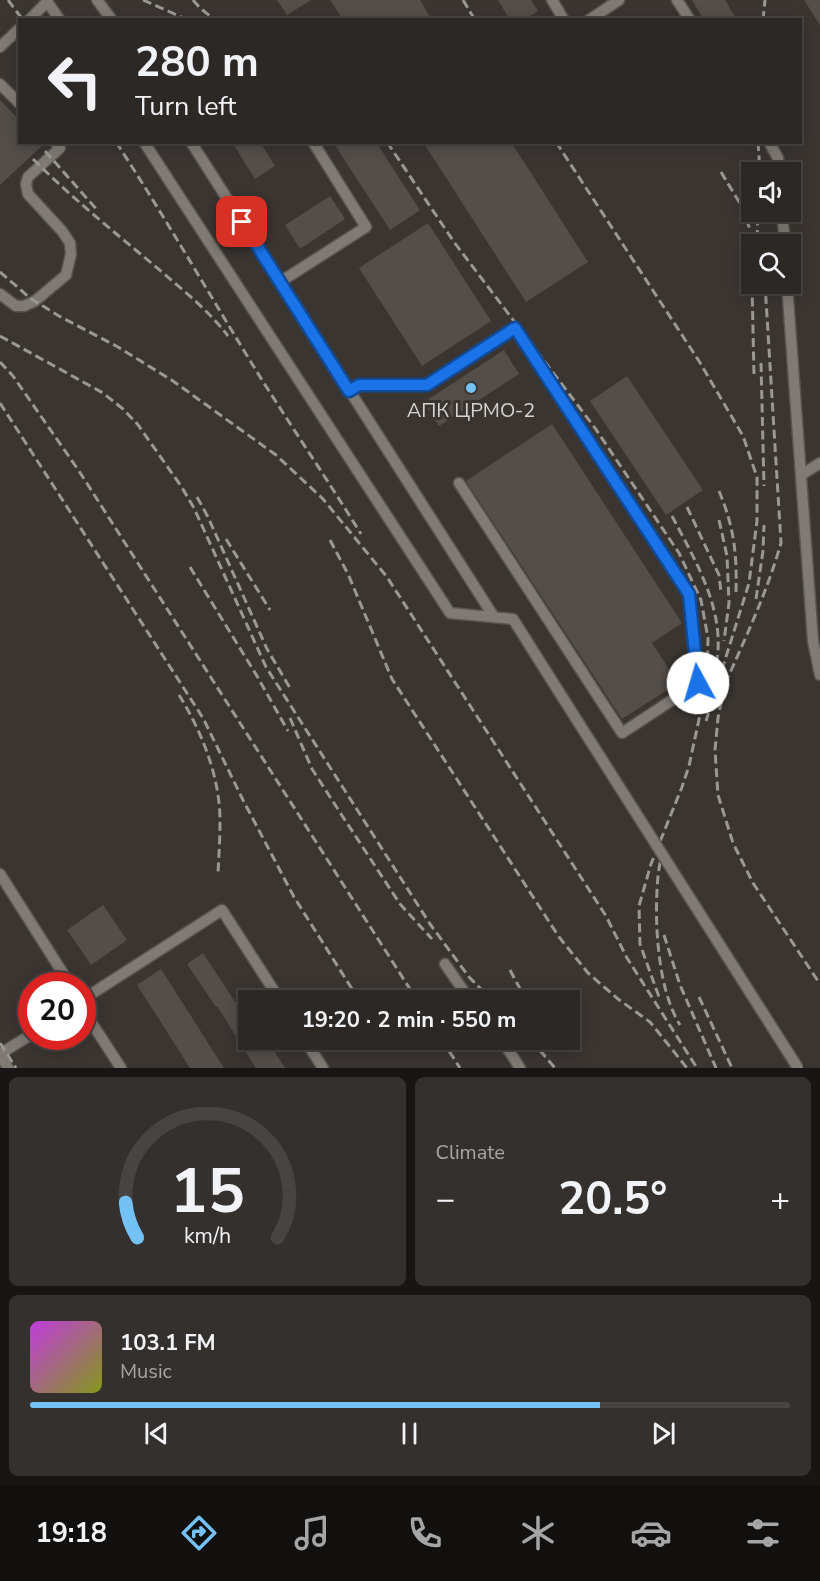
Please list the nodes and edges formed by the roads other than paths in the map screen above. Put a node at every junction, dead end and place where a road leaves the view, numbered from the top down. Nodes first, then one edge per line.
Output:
1 (97, 0) edge
2 (552, 0) edge
3 (619, 0) edge
4 (677, 0) edge
5 (46, 1) edge
6 (31, 18) edge
7 (59, 18) edge
8 (110, 18) edge
9 (563, 18) edge
10 (592, 18) edge
11 (689, 18) edge
12 (18, 30) edge
13 (0, 47) edge
14 (0, 84) edge
15 (18, 102) edge
16 (57, 144) edge
17 (145, 144) edge
18 (192, 144) edge
19 (314, 144) edge
20 (770, 144) edge
21 (779, 162) edge
22 (280, 282) junction
23 (0, 294) edge
24 (789, 294) edge
25 (349, 391) junction
26 (820, 463) edge
27 (801, 475) junction
28 (459, 483) dead end
29 (494, 617) junction
30 (820, 675) edge
31 (0, 874) edge
32 (445, 964) dead end
33 (62, 972) edge
34 (274, 990) edge
35 (463, 990) edge
36 (96, 991) edge
37 (96, 1030) edge
38 (18, 1043) edge
39 (311, 1050) edge
40 (508, 1050) edge
41 (0, 1055) edge
42 (8, 1068) edge
43 (121, 1068) edge
44 (323, 1068) edge
45 (520, 1068) edge
46 (798, 1068) edge

1 - 8 lane
2 - 9 lane
3 - 10 lane
4 - 11 lane
5 - 6 lane
5 - 7 lane
12 - 13 lane
14 - 15 lane
16 - 23 lane
17 - 29 lane
18 - 22 lane
19 - 22 lane
20 - 21 lane
22 - 25 lane
24 - 27 lane
25 - 28 lane
25 - 29 lane
26 - 27 lane
27 - 30 lane
29 - 46 lane, bridge
31 - 33 lane
32 - 35 lane
34 - 36 lane
37 - 43 lane
38 - 41 lane
39 - 44 lane
40 - 45 lane
41 - 42 lane

